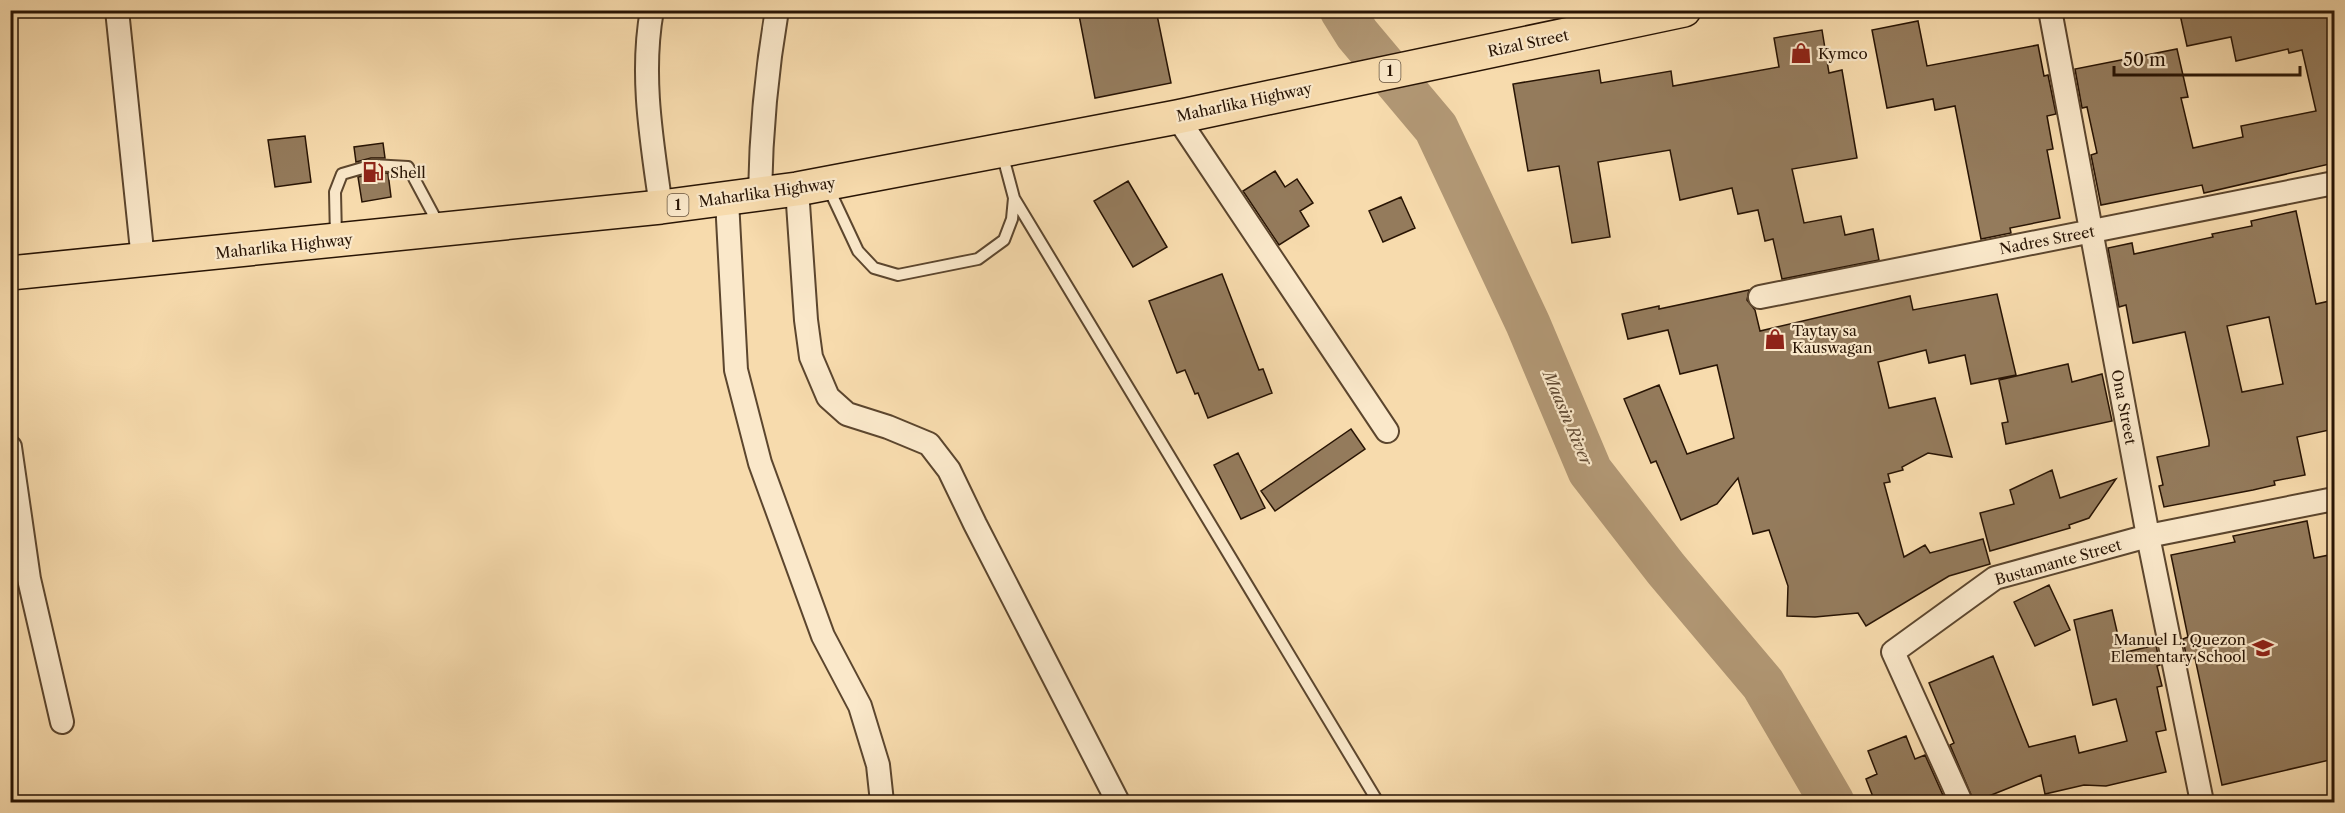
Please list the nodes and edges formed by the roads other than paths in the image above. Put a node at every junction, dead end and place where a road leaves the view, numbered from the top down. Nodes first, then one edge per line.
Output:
1 (117, 10) edge
2 (652, 10) edge
3 (777, 10) edge
4 (1684, 10) edge
5 (2050, 10) edge
6 (1442, 61) joint
7 (1177, 117) junction
8 (1001, 151) junction
9 (2334, 183) edge
10 (812, 187) junction
11 (760, 194) junction
12 (1014, 198) junction
13 (727, 200) junction
14 (661, 207) junction
15 (442, 230) junction
16 (2091, 231) junction
17 (336, 241) junction
18 (143, 260) junction
19 (10, 273) edge
20 (1760, 297) dead end
21 (1387, 431) dead end
22 (10, 447) edge
23 (2334, 499) edge
24 (2148, 536) junction
25 (62, 722) dead end
26 (882, 802) edge
27 (1118, 802) edge
28 (1378, 802) edge
29 (1961, 802) edge
30 (2202, 802) edge

1 - 18 street
2 - 14 street
3 - 11 street
4 - 6 main road, Rizal Street / 1
5 - 16 street, Ona Street
6 - 7 main road, Maharlika Highway / 1
7 - 8 main road, Maharlika Highway / 1
7 - 21 street
8 - 10 main road, Maharlika Highway / 1
8 - 12 lane
9 - 16 street, Nadres Street
10 - 11 main road, Maharlika Highway / 1
10 - 12 lane
10 - 27 street
11 - 13 main road, Maharlika Highway / 1
12 - 28 lane
13 - 14 main road, Maharlika Highway / 1
13 - 26 street
14 - 15 main road, Maharlika Highway / 1
15 - 17 main road, Maharlika Highway / 1
15 - 17 lane
16 - 20 street, Nadres Street
16 - 24 street, Ona Street
17 - 18 main road, Maharlika Highway / 1
18 - 19 main road, Maharlika Highway / 1
22 - 25 street
23 - 24 street, Bustamante Street
24 - 29 street, Bustamante Street
24 - 30 street, Ona Street

